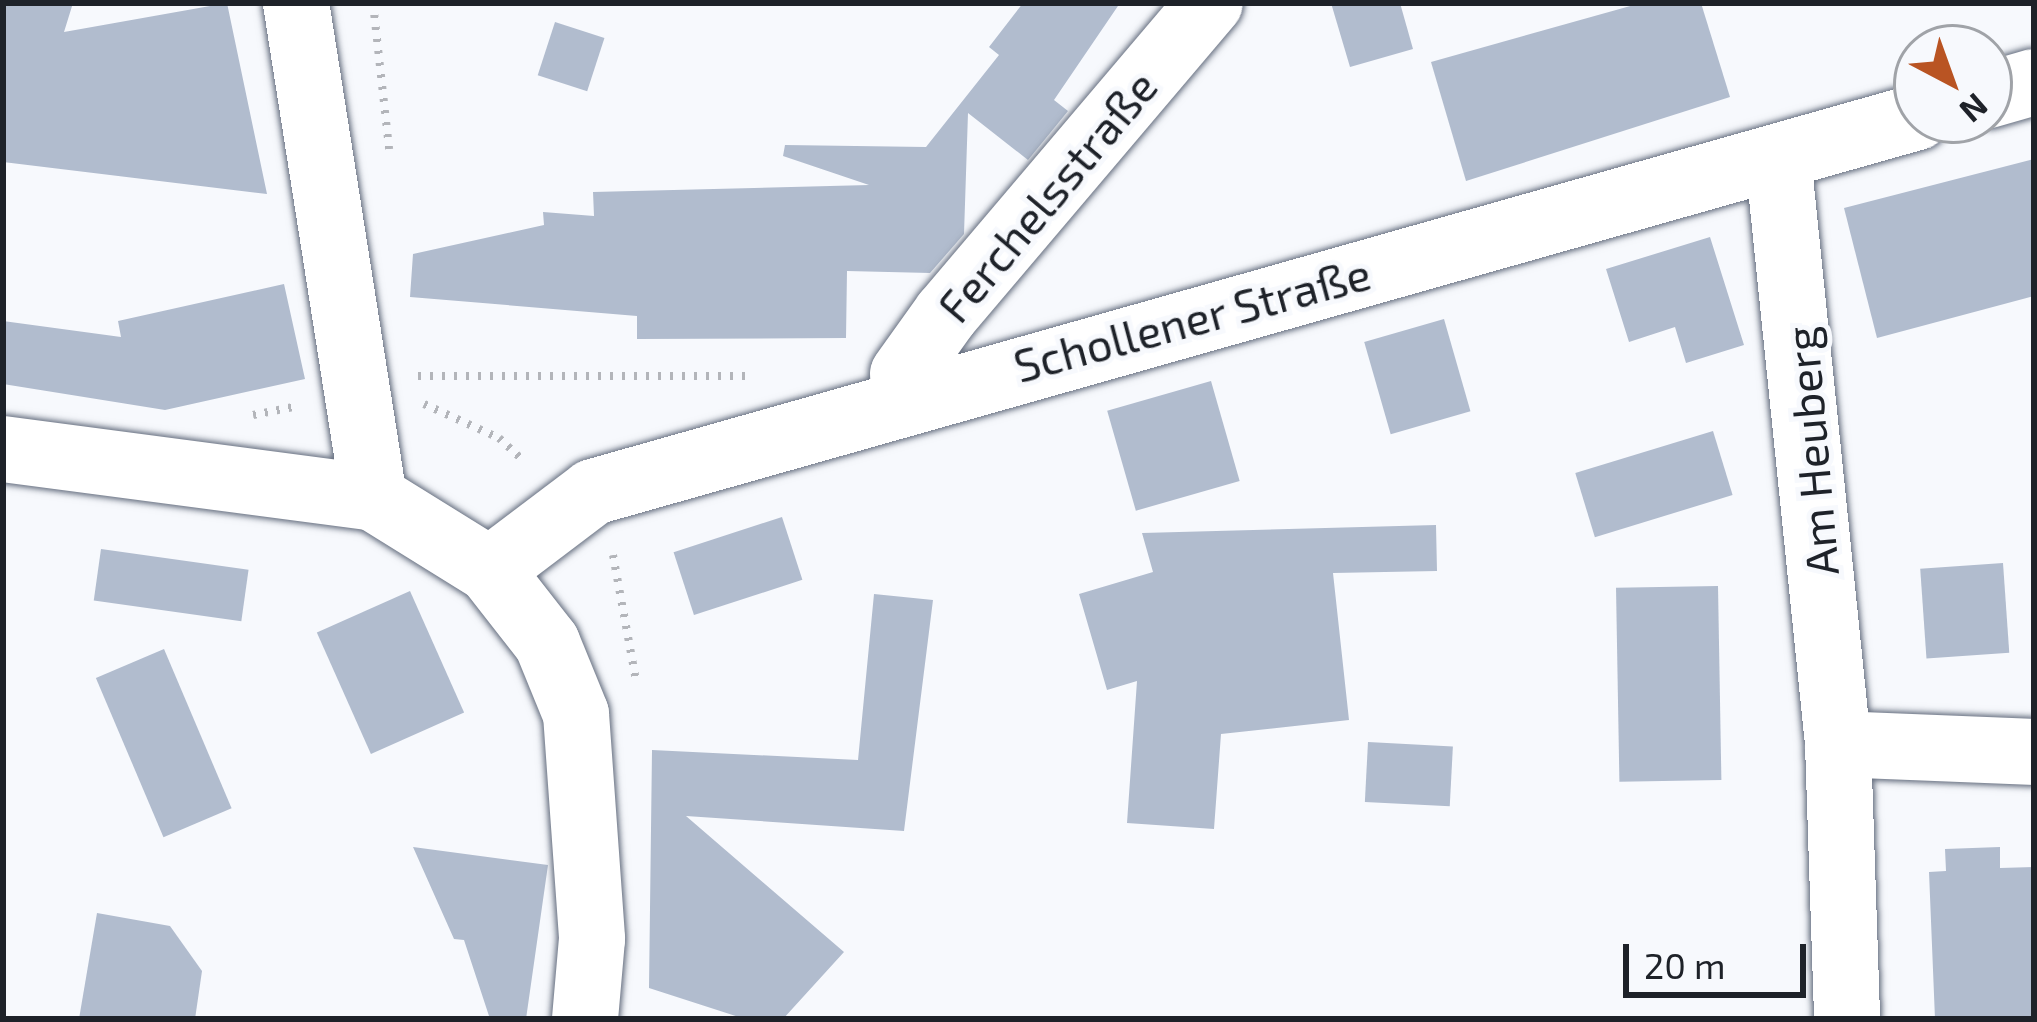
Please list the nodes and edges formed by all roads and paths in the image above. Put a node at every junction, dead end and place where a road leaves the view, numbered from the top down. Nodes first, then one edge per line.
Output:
1 (296, 3) edge
2 (1210, 3) edge
3 (1893, 124) edge
4 (1778, 158) junction
5 (766, 376) dead end
6 (359, 393) junction
7 (907, 398) junction
8 (3, 449) edge
9 (374, 498) junction
10 (490, 570) junction
11 (1838, 744) junction
12 (2034, 752) edge
13 (584, 1019) edge
14 (1847, 1019) edge

1 - 6 street
2 - 7 street, Ferchelsstraße
3 - 4 street, Schollener Straße
4 - 7 street, Schollener Straße
4 - 11 street, Am Heuberg
5 - 6 path
6 - 9 street
7 - 10 street, Schollener Straße
8 - 9 street
9 - 10 street
10 - 13 street
11 - 12 street
11 - 14 street, Am Heuberg

